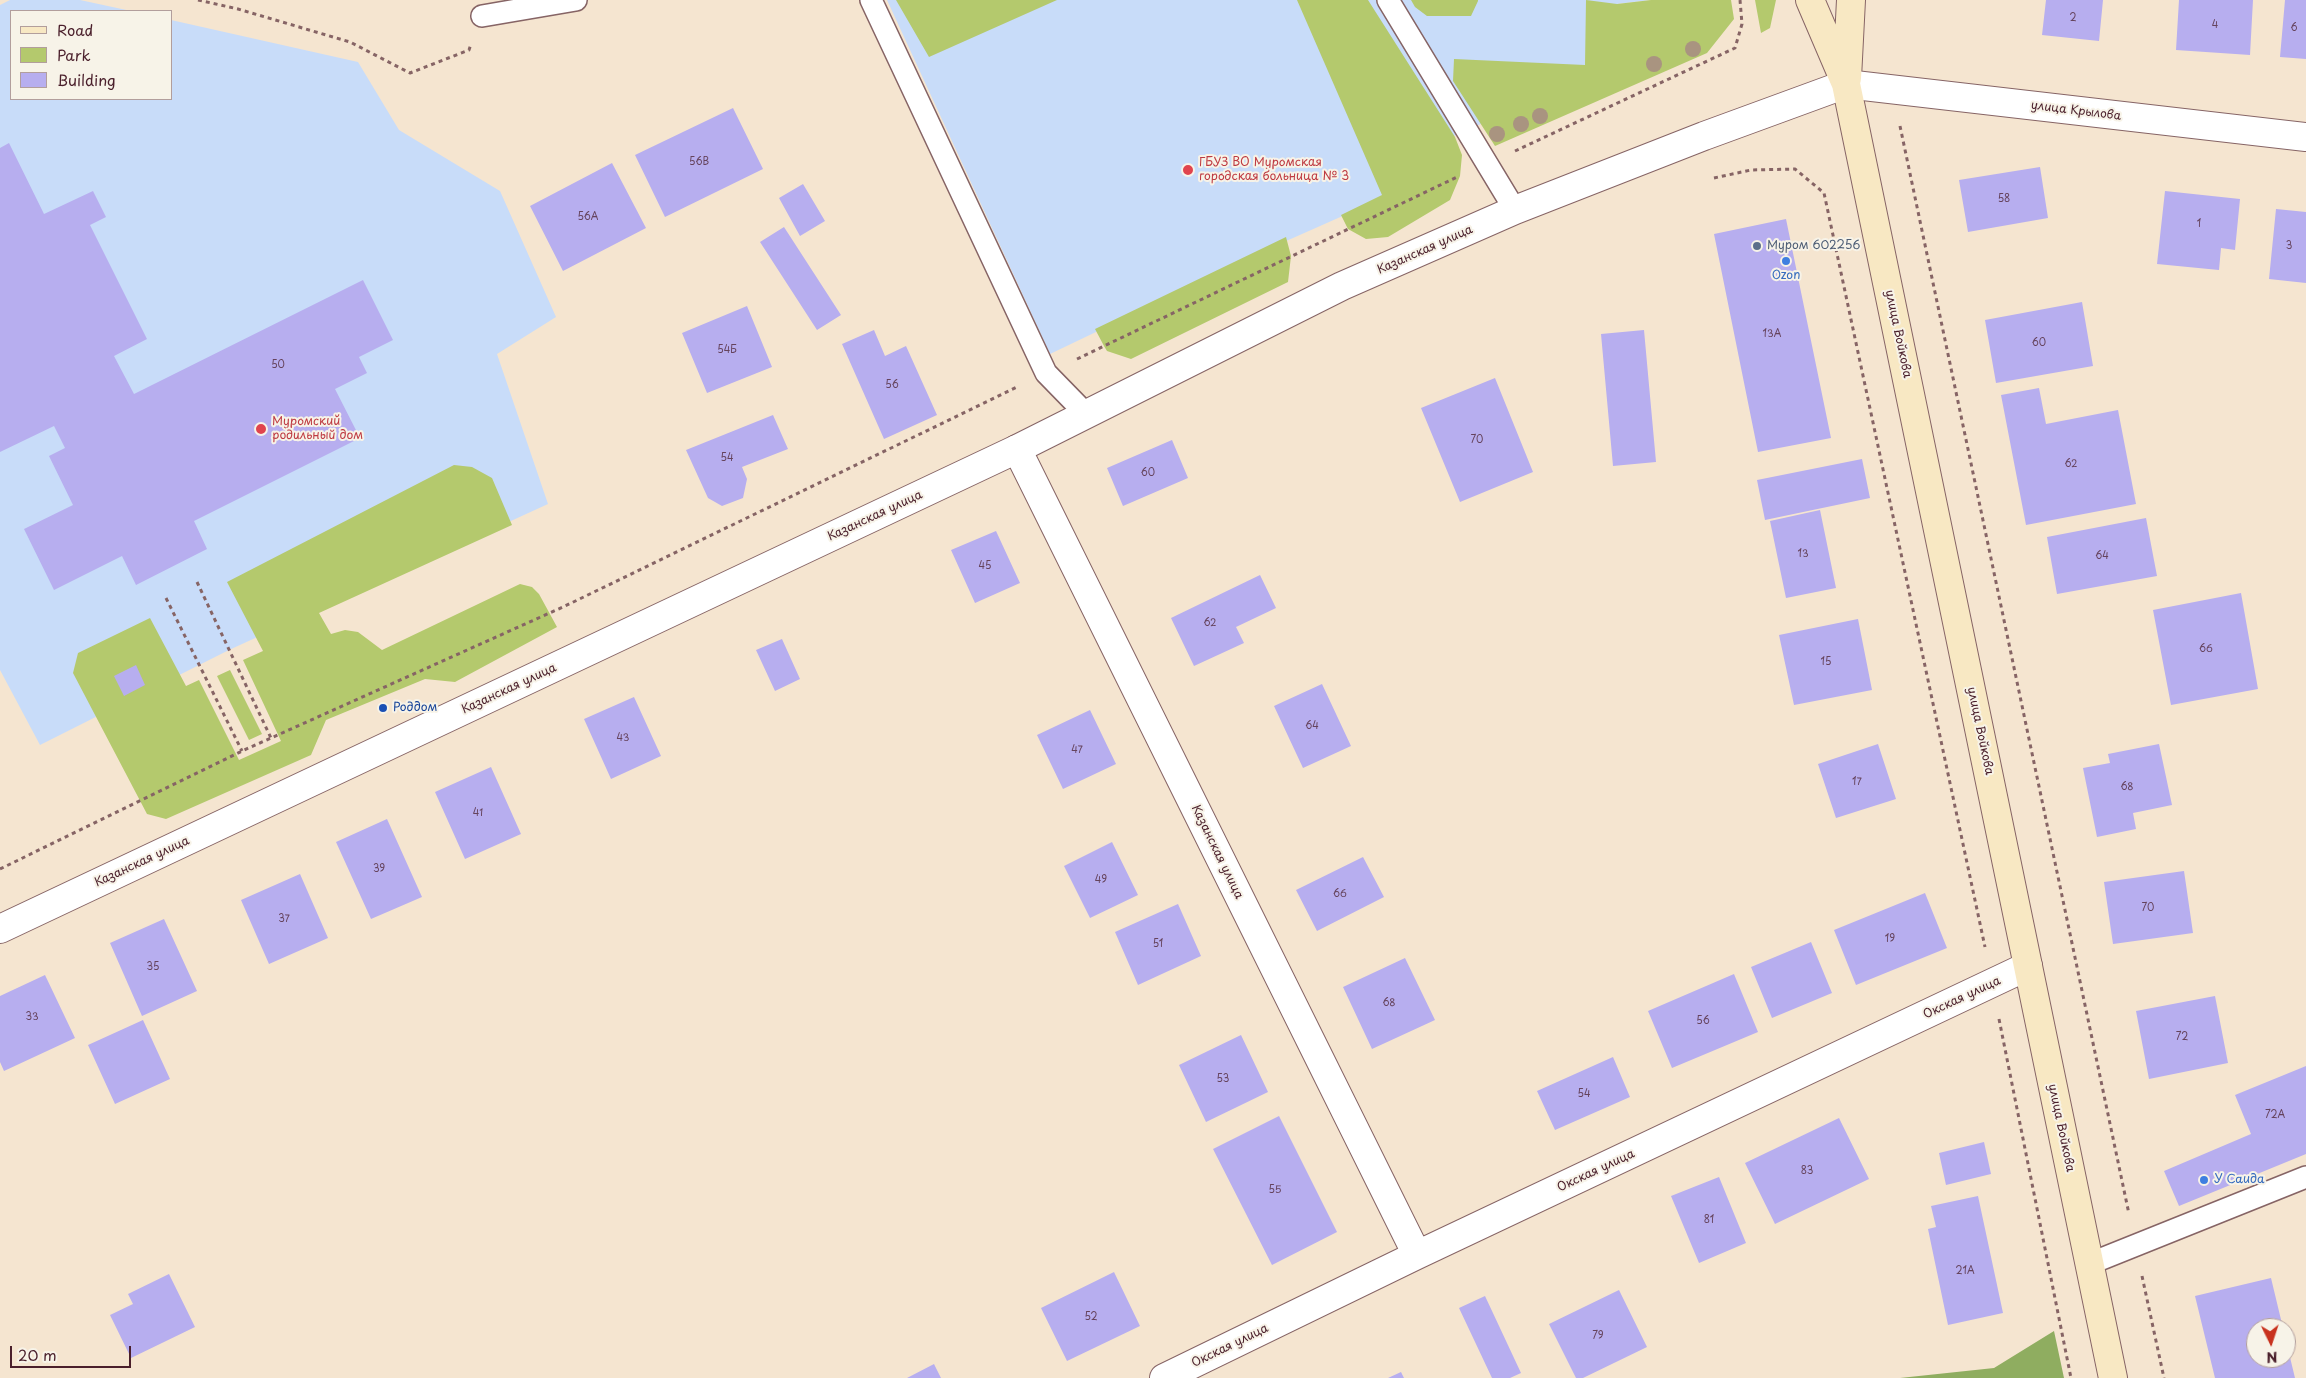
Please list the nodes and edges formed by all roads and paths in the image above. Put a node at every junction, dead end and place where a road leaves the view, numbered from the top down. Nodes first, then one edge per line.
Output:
1 (198, 0) edge
2 (576, 0) edge
3 (871, 0) edge
4 (1388, 0) edge
5 (1740, 0) edge
6 (1810, 0) edge
7 (1851, 0) edge
8 (482, 16) joint
9 (1846, 84) junction
10 (1892, 89) junction
11 (2306, 137) edge
12 (1487, 164) junction
13 (1714, 178) dead end
14 (1516, 210) junction
15 (1046, 373) junction
16 (1086, 414) junction
17 (1017, 449) junction
18 (197, 582) dead end
19 (166, 598) dead end
20 (271, 738) junction
21 (242, 751) junction
22 (0, 869) edge
23 (0, 929) edge
24 (2028, 966) junction
25 (1992, 984) junction
26 (2306, 1178) edge
27 (2135, 1245) junction
28 (1417, 1255) junction
29 (2090, 1264) junction
30 (1164, 1378) edge
31 (2070, 1378) edge
32 (2113, 1378) edge
33 (2164, 1378) edge

1 - 8 path
2 - 8 lane
3 - 15 lane
4 - 12 lane
5 - 12 path
6 - 9 main road, улица Войкова
7 - 9 main road, улица Войкова
9 - 10 street, улица Крылова
9 - 14 street, Казанская улица
9 - 24 main road, улица Войкова
10 - 11 street, улица Крылова
10 - 27 path
12 - 14 lane
12 - 15 path
13 - 25 path
14 - 16 street, Казанская улица
15 - 16 lane
15 - 20 path
16 - 17 street, Казанская улица
17 - 23 street, Казанская улица
17 - 28 street, Казанская улица
18 - 20 path
19 - 21 path
20 - 21 path
21 - 22 path
24 - 25 street, Окская улица
24 - 29 main road, улица Войкова
25 - 28 street, Окская улица
25 - 31 path
26 - 27 lane
27 - 29 lane
27 - 33 path
28 - 30 street, Окская улица
29 - 32 main road, улица Войкова

